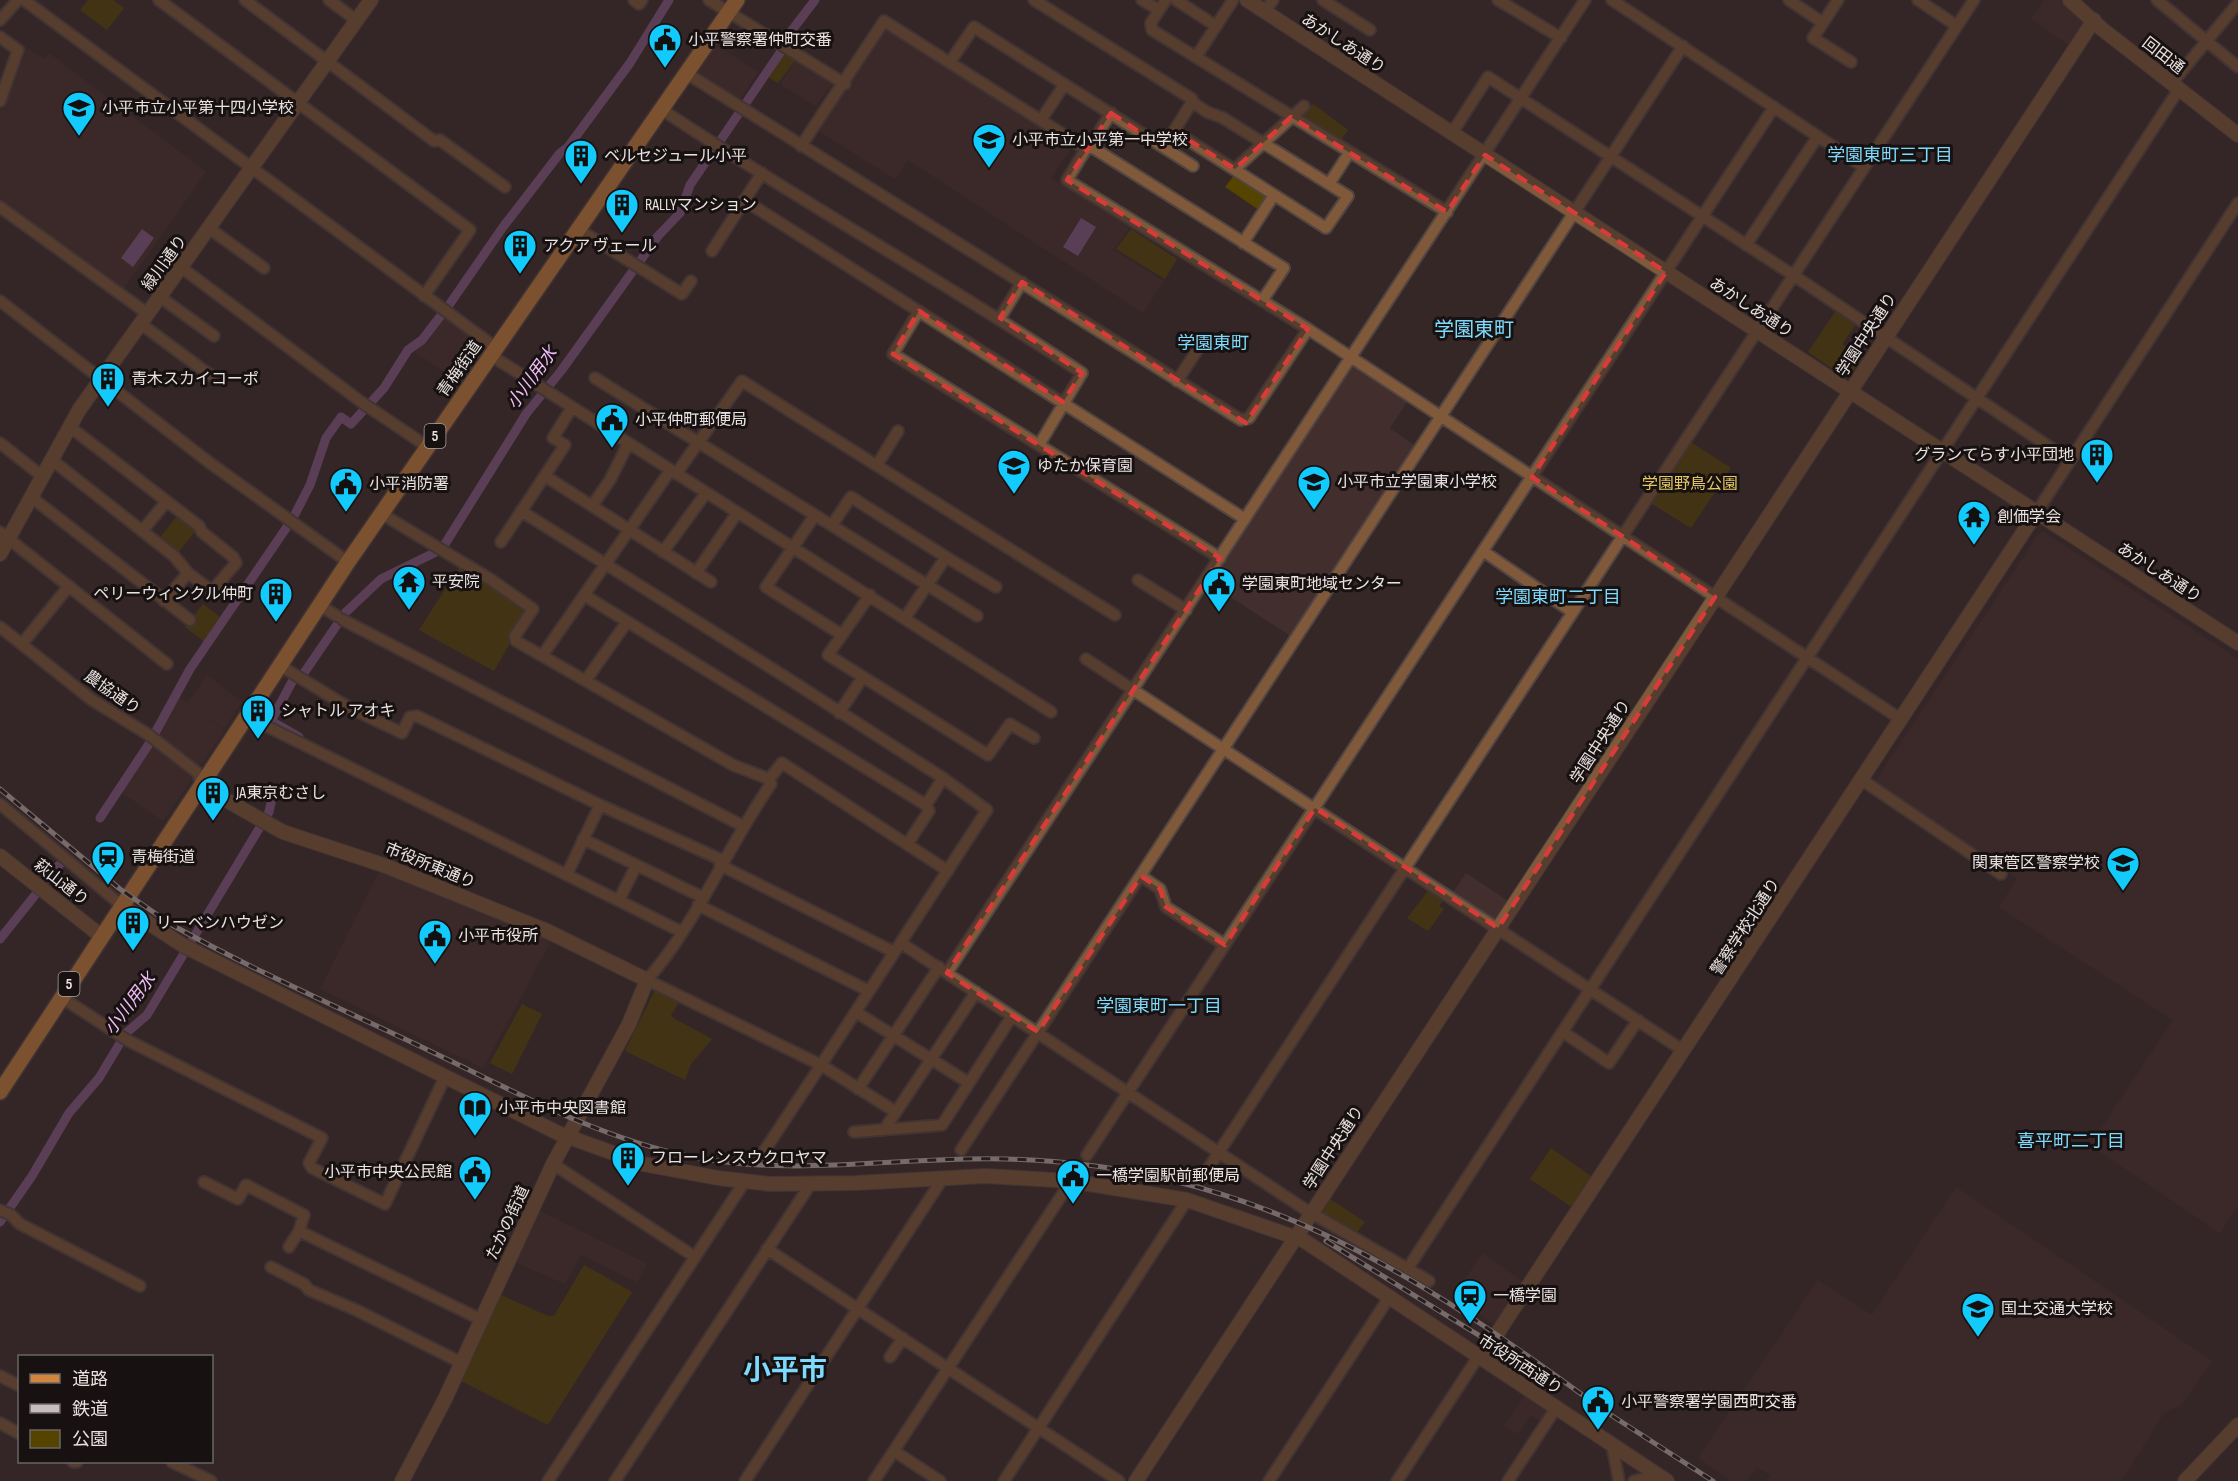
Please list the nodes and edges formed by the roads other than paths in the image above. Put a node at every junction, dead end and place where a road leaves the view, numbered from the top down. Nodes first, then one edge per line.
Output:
1 (18, 0) edge
2 (24, 0) edge
3 (159, 0) edge
4 (244, 0) edge
5 (329, 0) edge
6 (372, 0) edge
7 (634, 0) edge
8 (642, 0) edge
9 (708, 0) edge
10 (1035, 0) edge
11 (1142, 0) edge
12 (1166, 0) edge
13 (1176, 0) edge
14 (1233, 0) edge
15 (1247, 0) edge
16 (1273, 0) edge
17 (1323, 0) edge
18 (1498, 0) edge
19 (1586, 0) edge
20 (1612, 0) edge
21 (1790, 0) edge
22 (1838, 0) edge
23 (1918, 0) edge
24 (1974, 0) edge
25 (2070, 0) edge
26 (2157, 0) edge
27 (2234, 0) edge
28 (2238, 3) edge
29 (733, 6) edge
30 (1159, 10) junction
31 (1264, 12) junction
32 (0, 20) edge
33 (356, 20) junction
34 (2094, 21) junction
35 (1823, 22) junction
36 (1216, 26) junction
37 (1957, 26) junction
38 (1370, 30) dead end
39 (0, 37) edge
40 (1561, 38) junction
41 (2206, 41) junction
42 (1683, 46) junction
43 (1196, 57) junction
44 (327, 62) junction
45 (950, 62) junction
46 (1851, 62) dead end
47 (2238, 67) edge
48 (686, 74) junction
49 (845, 84) junction
50 (1064, 85) junction
51 (2175, 86) junction
52 (1521, 99) junction
53 (0, 100) edge
54 (297, 102) junction
55 (1192, 102) junction
56 (1304, 106) dead end
57 (1774, 107) junction
58 (662, 109) junction
59 (1111, 113) junction
60 (1291, 117) junction
61 (1041, 120) junction
62 (1174, 131) junction
63 (1452, 133) junction
64 (2238, 135) edge
65 (1818, 136) junction
66 (1263, 144) junction
67 (801, 146) junction
68 (1088, 148) junction
69 (1163, 148) junction
70 (1349, 153) junction
71 (1485, 155) junction
72 (1612, 157) junction
73 (250, 166) junction
74 (1192, 166) dead end
75 (1864, 167) junction
76 (1235, 169) junction
77 (762, 173) junction
78 (1329, 184) junction
79 (505, 187) dead end
80 (1274, 195) junction
81 (744, 200) junction
82 (2238, 203) edge
83 (0, 207) edge
84 (1447, 212) junction
85 (1575, 213) junction
86 (1702, 216) junction
87 (210, 229) junction
88 (579, 229) junction
89 (1243, 243) junction
90 (1746, 245) junction
91 (712, 251) dead end
92 (182, 268) junction
93 (264, 268) dead end
94 (1666, 272) junction
95 (1793, 275) junction
96 (691, 281) dead end
97 (1022, 282) junction
98 (424, 296) junction
99 (160, 297) junction
100 (0, 301) edge
101 (1262, 301) junction
102 (919, 311) junction
103 (1000, 318) junction
104 (144, 319) junction
105 (1308, 329) junction
106 (1756, 331) junction
107 (214, 336) dead end
108 (1884, 338) junction
109 (1198, 350) dead end
110 (494, 351) junction
111 (1351, 358) junction
112 (210, 375) dead end
113 (596, 378) dead end
114 (102, 380) junction
115 (1177, 381) junction
116 (1849, 393) junction
117 (1977, 398) junction
118 (1065, 403) junction
119 (571, 408) junction
120 (1441, 417) junction
121 (70, 427) junction
122 (898, 431) dead end
123 (0, 443) edge
124 (698, 443) junction
125 (628, 444) junction
126 (1039, 446) junction
127 (428, 447) junction
128 (1941, 452) junction
129 (52, 460) junction
130 (2069, 460) junction
131 (877, 465) junction
132 (673, 472) junction
133 (545, 476) junction
134 (43, 477) junction
135 (1532, 477) junction
136 (706, 493) junction
137 (31, 497) junction
138 (166, 502) junction
139 (592, 506) junction
140 (521, 512) junction
141 (737, 513) junction
142 (2036, 513) junction
143 (382, 514) junction
144 (815, 515) junction
145 (1245, 519) junction
146 (832, 525) junction
147 (629, 530) junction
148 (142, 531) junction
149 (4, 535) edge
150 (1622, 536) junction
151 (501, 542) dead end
152 (794, 546) junction
153 (1483, 550) junction
154 (663, 552) junction
155 (0, 554) edge
156 (946, 557) junction
157 (1220, 558) junction
158 (348, 562) junction
159 (606, 563) junction
160 (188, 573) junction
161 (696, 573) junction
162 (1138, 580) dead end
163 (711, 582) dead end
164 (69, 586) junction
165 (927, 586) junction
166 (996, 586) dead end
167 (584, 595) junction
168 (870, 595) junction
169 (1715, 597) junction
170 (164, 601) junction
171 (319, 605) junction
172 (1186, 610) junction
173 (1572, 612) junction
174 (1114, 615) dead end
175 (977, 616) dead end
176 (905, 618) junction
177 (190, 620) dead end
178 (627, 622) junction
179 (0, 627) edge
180 (842, 635) junction
181 (2238, 643) edge
182 (22, 644) junction
183 (542, 656) junction
184 (1808, 658) junction
185 (1086, 659) dead end
186 (167, 664) dead end
187 (279, 665) junction
188 (863, 677) junction
189 (586, 680) junction
190 (1133, 689) junction
191 (1051, 712) dead end
192 (839, 713) junction
193 (246, 716) junction
194 (1902, 720) junction
195 (1034, 738) dead end
196 (1224, 749) junction
197 (943, 778) junction
198 (769, 779) junction
199 (1862, 780) junction
200 (201, 786) junction
201 (0, 804) edge
202 (926, 805) junction
203 (600, 806) junction
204 (1315, 808) junction
205 (743, 826) junction
206 (583, 839) junction
207 (908, 843) junction
208 (0, 856) edge
209 (721, 863) junction
210 (636, 866) junction
211 (1405, 867) junction
212 (948, 871) junction
213 (2001, 873) dead end
214 (567, 874) junction
215 (1141, 876) junction
216 (619, 900) junction
217 (700, 901) junction
218 (121, 905) junction
219 (1498, 928) junction
220 (682, 932) junction
221 (101, 936) junction
222 (1225, 945) junction
223 (898, 947) junction
224 (943, 970) junction
225 (647, 980) junction
226 (1590, 989) junction
227 (869, 991) junction
228 (976, 992) junction
229 (61, 997) junction
230 (856, 1012) junction
231 (1012, 1016) junction
232 (1638, 1020) junction
233 (1038, 1032) junction
234 (1563, 1032) junction
235 (894, 1036) junction
236 (1684, 1051) junction
237 (931, 1059) junction
238 (821, 1065) junction
239 (446, 1077) junction
240 (969, 1083) junction
241 (858, 1089) junction
242 (1129, 1091) junction
243 (0, 1092) edge
244 (896, 1112) junction
245 (884, 1130) junction
246 (854, 1132) dead end
247 (568, 1136) junction
248 (960, 1150) dead end
249 (1218, 1152) junction
250 (1087, 1155) dead end
251 (759, 1159) dead end
252 (553, 1164) junction
253 (943, 1178) junction
254 (1071, 1180) junction
255 (745, 1181) junction
256 (204, 1182) dead end
257 (1200, 1182) dead end
258 (810, 1185) junction
259 (1187, 1200) junction
260 (5, 1212) edge
261 (1312, 1212) junction
262 (299, 1230) junction
263 (1295, 1237) junction
264 (289, 1247) dead end
265 (768, 1249) junction
266 (694, 1257) junction
267 (271, 1267) dead end
268 (1408, 1268) junction
269 (1429, 1281) dead end
270 (140, 1286) dead end
271 (1390, 1296) junction
272 (858, 1308) junction
273 (482, 1320) junction
274 (903, 1338) junction
275 (890, 1358) dead end
276 (1479, 1358) junction
277 (462, 1363) junction
278 (948, 1368) junction
279 (1, 1380) edge
280 (18, 1385) edge
281 (1556, 1408) junction
282 (0, 1423) edge
283 (1038, 1428) junction
284 (2237, 1428) edge
285 (18, 1433) edge
286 (1612, 1445) junction
287 (894, 1450) junction
288 (176, 1463) edge
289 (1662, 1478) edge
290 (211, 1481) edge
291 (402, 1481) edge
292 (548, 1481) edge
293 (615, 1481) edge
294 (745, 1481) edge
295 (874, 1481) edge
296 (940, 1481) edge
297 (1004, 1481) edge
298 (1119, 1481) edge
299 (1136, 1481) edge
300 (1269, 1481) edge
301 (1397, 1481) edge
302 (1508, 1481) edge
303 (1619, 1481) edge
304 (1634, 1481) edge
305 (2185, 1481) edge

1 - 32 street
2 - 73 street
3 - 54 street
4 - 44 street
5 - 33 street
6 - 33 street, 緑川通り
7 - 8 street
9 - 29 street
10 - 55 street
11 - 30 street
12 - 30 street
13 - 36 street
14 - 36 street
15 - 31 street, あかしあ通り
16 - 31 street
17 - 38 street
18 - 40 street
19 - 40 street
20 - 42 street
21 - 35 street
22 - 35 street
23 - 37 street
24 - 37 street
25 - 34 street, 回田通
26 - 41 street
27 - 28 street
28 - 41 street
29 - 48 main road, 青梅街道 / 5
29 - 49 street
30 - 43 street
31 - 63 street, あかしあ通り
33 - 44 street, 緑川通り
34 - 51 street, 回田通
34 - 108 street, 学園中央通り
35 - 46 street
36 - 43 street
37 - 75 street
39 - 53 street
40 - 52 street
41 - 47 street
41 - 51 street
42 - 57 street
42 - 72 street
43 - 60 street
44 - 54 street, 緑川通り
44 - 79 street
45 - 49 street
45 - 50 street
45 - 61 street
48 - 58 main road, 青梅街道 / 5
48 - 67 street
49 - 67 street
50 - 59 street
50 - 61 street
51 - 64 street, 回田通
51 - 117 street
52 - 63 street
52 - 71 street
52 - 72 street
54 - 73 street, 緑川通り
54 - 98 street
55 - 62 street
55 - 66 street
56 - 60 street
57 - 65 street
57 - 86 street
58 - 77 street
58 - 88 main road, 青梅街道 / 5
59 - 68 street
59 - 69 street
60 - 66 street
60 - 70 street
61 - 68 street
62 - 69 street
62 - 76 street
63 - 71 street, あかしあ通り
65 - 75 street
65 - 90 street
66 - 76 street
66 - 78 street
67 - 97 street
68 - 89 street
68 - 101 street
69 - 74 street
70 - 78 street
70 - 84 street
71 - 84 street
71 - 85 street, あかしあ通り
72 - 85 street
72 - 86 street
73 - 87 street, 緑川通り
73 - 98 street
75 - 95 street
76 - 80 street
77 - 81 street
77 - 103 street
78 - 80 street
80 - 89 street
81 - 91 street
81 - 102 street
82 - 130 street
83 - 104 street
84 - 111 street
85 - 94 street, あかしあ通り
85 - 120 street
86 - 90 street
86 - 94 street
87 - 92 street, 緑川通り
87 - 93 street
88 - 96 street
88 - 110 main road, 青梅街道 / 5
89 - 101 street
90 - 95 street
92 - 99 street, 緑川通り
92 - 127 street
94 - 106 street, あかしあ通り
94 - 135 street
95 - 106 street
95 - 108 street
97 - 103 street
97 - 115 street
98 - 110 street
99 - 104 street, 緑川通り
99 - 107 street
100 - 114 street
101 - 105 street
102 - 118 street
102 - 126 street
103 - 118 street
104 - 112 street
104 - 114 street, 緑川通り
105 - 111 street
105 - 115 street
106 - 116 street, あかしあ通り
106 - 150 street
108 - 116 street, 学園中央通り
108 - 117 street
109 - 115 street
110 - 119 street
110 - 127 main road, 青梅街道 / 5
111 - 120 street
111 - 145 street
113 - 124 street
114 - 121 street, 緑川通り
114 - 158 street
116 - 128 street, あかしあ通り
116 - 169 street, 学園中央通り
117 - 128 street
117 - 130 street
118 - 126 street
118 - 145 street
119 - 125 street
119 - 133 street
120 - 135 street
120 - 196 street
121 - 129 street, 緑川通り
121 - 138 street
122 - 131 street
123 - 134 street
124 - 131 street
124 - 132 street
124 - 144 street
125 - 132 street
125 - 139 street
126 - 157 street
127 - 143 main road, 青梅街道 / 5
128 - 142 street, あかしあ通り
128 - 184 street
129 - 134 street, 緑川通り
129 - 148 street
130 - 142 street
131 - 174 street
132 - 136 street
132 - 147 street
133 - 139 street
133 - 140 street
134 - 137 street, 緑川通り
135 - 150 street
135 - 153 street
136 - 141 street
136 - 154 street
137 - 149 street, 緑川通り
137 - 170 street
138 - 148 street
138 - 160 street
139 - 147 street
140 - 151 street
140 - 159 street
141 - 152 street
141 - 161 street
142 - 181 street, あかしあ通り
142 - 194 street, 警察学校北通り
143 - 158 main road, 青梅街道 / 5
143 - 183 street
144 - 146 street
144 - 152 street
145 - 157 street
146 - 156 street
146 - 165 street
147 - 154 street
147 - 159 street
148 - 160 street
149 - 155 street, 緑川通り
149 - 164 street
150 - 169 street
150 - 173 street
152 - 168 street
152 - 180 street
153 - 173 street
153 - 204 street
154 - 161 street
156 - 165 street
156 - 166 street
157 - 172 street
158 - 171 main road, 青梅街道 / 5
159 - 167 street
159 - 192 street
160 - 170 street
161 - 163 street
162 - 172 street
164 - 182 street
164 - 186 street
165 - 175 street
165 - 176 street
167 - 178 street
167 - 183 street
168 - 176 street
168 - 180 street
169 - 184 street
169 - 219 street, 学園中央通り
170 - 177 street
171 - 187 main road, 青梅街道 / 5
171 - 205 street
172 - 190 street
173 - 211 street
176 - 191 street
178 - 189 street
178 - 202 street
179 - 182 street, 農協通り
180 - 188 street
182 - 200 street, 農協通り
183 - 189 street
184 - 194 street
184 - 226 street
185 - 190 street
187 - 193 main road, 青梅街道 / 5
187 - 203 street
188 - 192 street
188 - 195 street
189 - 198 street
190 - 196 street
190 - 224 street
192 - 197 street
193 - 200 main road, 青梅街道 / 5
193 - 214 street
194 - 199 street, 警察学校北通り
196 - 204 street
196 - 215 street
197 - 202 street
197 - 212 street
198 - 205 street
198 - 207 street
199 - 213 street
199 - 236 street, 警察学校北通り
200 - 218 main road, 青梅街道 / 5
200 - 225 street, 市役所東通り
201 - 218 street
202 - 207 street
203 - 206 street
203 - 209 street
204 - 211 street
204 - 222 street
205 - 209 street
206 - 210 street
206 - 214 street
207 - 212 street
208 - 221 street, 萩山通り
209 - 217 street
209 - 223 street
210 - 216 street
210 - 217 street
211 - 219 street
211 - 249 street
212 - 223 street
214 - 216 street
215 - 222 street
215 - 233 street
216 - 220 street
217 - 220 street
217 - 227 street
218 - 221 main road, 青梅街道 / 5
218 - 239 street, 市役所西通り
219 - 226 street
219 - 261 street, 学園中央通り
220 - 225 street
221 - 229 main road, 青梅街道 / 5
222 - 242 street
223 - 224 street
223 - 227 street
224 - 228 street
224 - 235 street
225 - 238 street
225 - 247 street, たかの街道
226 - 232 street
226 - 234 street
227 - 230 street
228 - 231 street
228 - 237 street
229 - 239 street
229 - 243 main road, 青梅街道 / 5
230 - 235 street
230 - 238 street
231 - 233 street
231 - 240 street
232 - 234 street
232 - 236 street
233 - 242 street
233 - 248 street
234 - 268 street
235 - 237 street
235 - 241 street
236 - 276 street, 警察学校北通り
237 - 240 street
237 - 244 street
238 - 241 street
238 - 251 street
239 - 247 street, 市役所西通り
240 - 245 street
241 - 244 street
242 - 249 street
242 - 250 street
244 - 245 street
245 - 246 street
247 - 252 street, たかの街道
247 - 255 street, 市役所西通り
249 - 257 street
249 - 261 street
252 - 266 street
252 - 273 street, たかの街道
253 - 254 street, 市役所西通り
253 - 258 street, 市役所西通り
253 - 272 street
254 - 259 street, 市役所西通り
254 - 278 street
255 - 258 street, 市役所西通り
255 - 266 street
256 - 262 street
258 - 265 street
259 - 263 street, 市役所西通り
259 - 283 street
260 - 270 street
261 - 263 street, 学園中央通り
261 - 268 street
262 - 264 street
262 - 273 street
263 - 271 street, 市役所西通り
263 - 299 street, 学園中央通り
265 - 272 street
265 - 293 street
266 - 292 street
267 - 277 street
268 - 269 street
271 - 276 street, 市役所西通り
271 - 300 street
272 - 274 street
272 - 294 street
273 - 277 street, たかの街道
274 - 275 street
274 - 278 street
276 - 281 street, 市役所西通り
276 - 301 street
277 - 291 street, たかの街道
278 - 283 street
278 - 287 street
279 - 280 street
281 - 286 street, 市役所西通り
281 - 302 street
282 - 285 street
283 - 297 street
283 - 298 street
284 - 305 street
286 - 289 street, 市役所西通り
286 - 303 street
287 - 295 street
287 - 296 street
288 - 290 street
289 - 304 street

